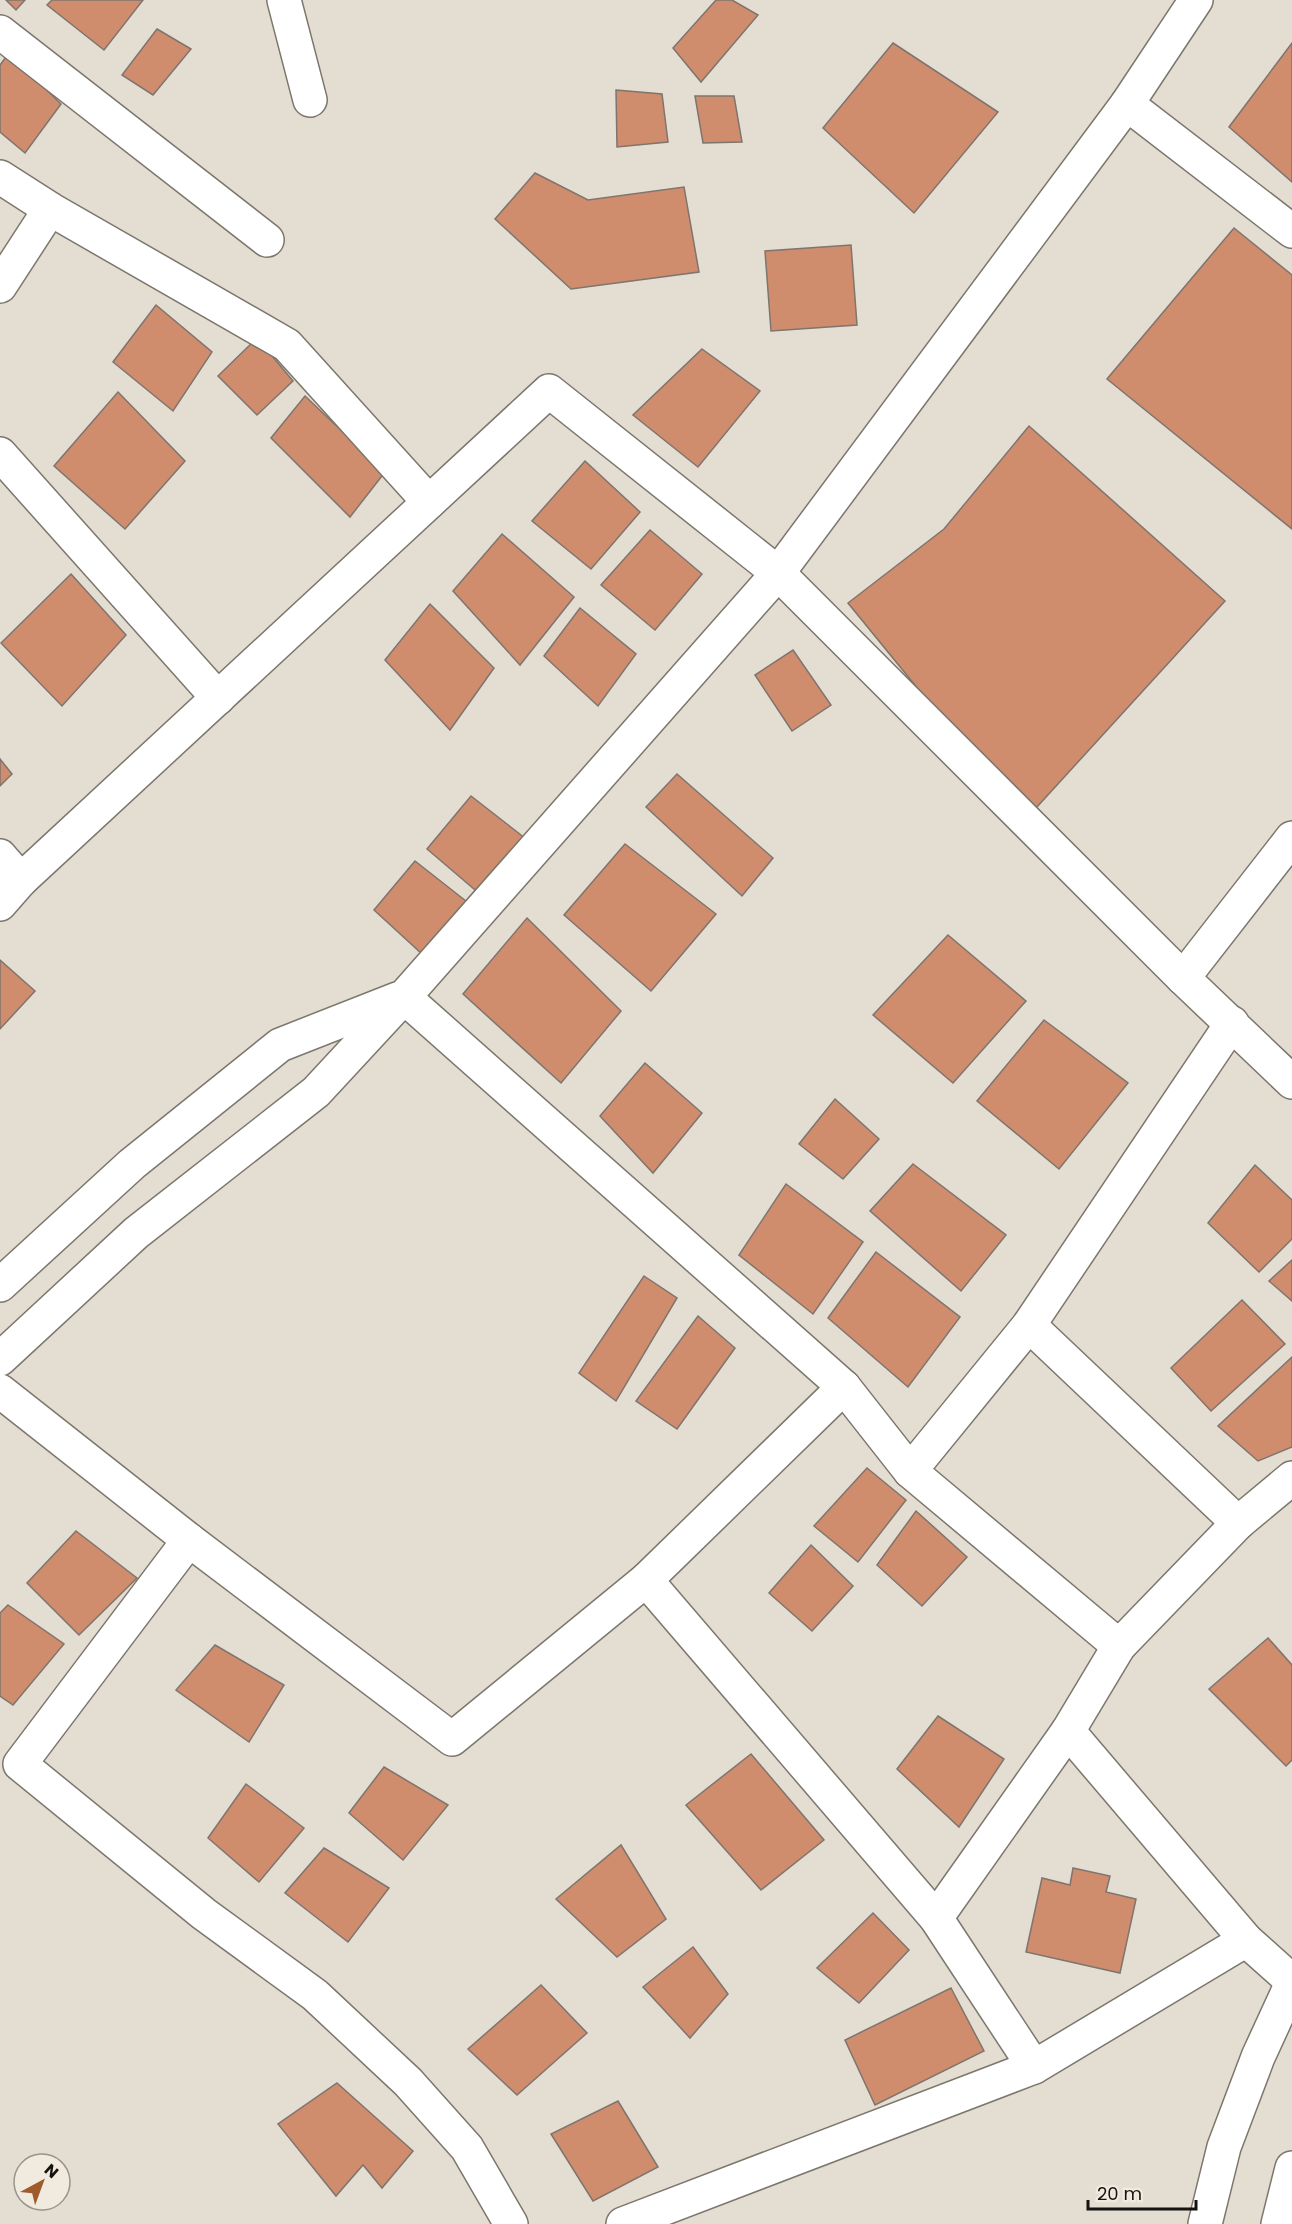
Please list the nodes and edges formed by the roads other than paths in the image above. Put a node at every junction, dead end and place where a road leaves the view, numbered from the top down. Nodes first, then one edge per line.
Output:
1 (284, 0) edge
2 (1196, 0) edge
3 (0, 32) edge
4 (310, 100) dead end
5 (1127, 104) junction
6 (0, 177) edge
7 (50, 209) junction
8 (1292, 231) edge
9 (267, 240) dead end
10 (0, 286) edge
11 (0, 453) edge
12 (429, 502) junction
13 (777, 573) junction
14 (218, 698) junction
15 (1292, 838) edge
16 (0, 856) edge
17 (21, 880) junction
18 (0, 904) edge
19 (1183, 978) junction
20 (404, 997) junction
21 (1232, 1023) junction
22 (1292, 1082) edge
23 (0, 1285) edge
24 (1029, 1324) junction
25 (0, 1359) edge
26 (844, 1387) junction
27 (0, 1391) edge
28 (910, 1472) junction
29 (1292, 1478) edge
30 (1238, 1523) junction
31 (189, 1540) junction
32 (646, 1580) junction
33 (1119, 1646) junction
34 (1068, 1731) junction
35 (936, 1918) junction
36 (1246, 1940) junction
37 (1292, 1982) edge
38 (1034, 2067) junction
39 (1292, 2168) edge
40 (511, 2224) edge
41 (622, 2224) edge
42 (1205, 2224) edge
43 (1278, 2224) edge

1 - 4 street
2 - 5 street
3 - 9 street
5 - 8 street
5 - 13 street
6 - 7 street
7 - 10 street
7 - 12 street
11 - 14 street
12 - 13 street
12 - 14 street
13 - 19 street
13 - 20 street
14 - 17 street
15 - 19 street
16 - 17 street
17 - 18 street
19 - 21 street
20 - 23 street
20 - 25 street
20 - 26 street
21 - 22 street
21 - 24 street
24 - 28 street
24 - 30 street
26 - 28 street
26 - 32 street
27 - 31 street
28 - 33 street
29 - 30 street
30 - 33 street
31 - 32 street
31 - 40 street
32 - 35 street
33 - 34 street
34 - 35 street
34 - 36 street
35 - 38 street
36 - 37 street
36 - 38 street
37 - 42 street
38 - 41 street
39 - 43 street

